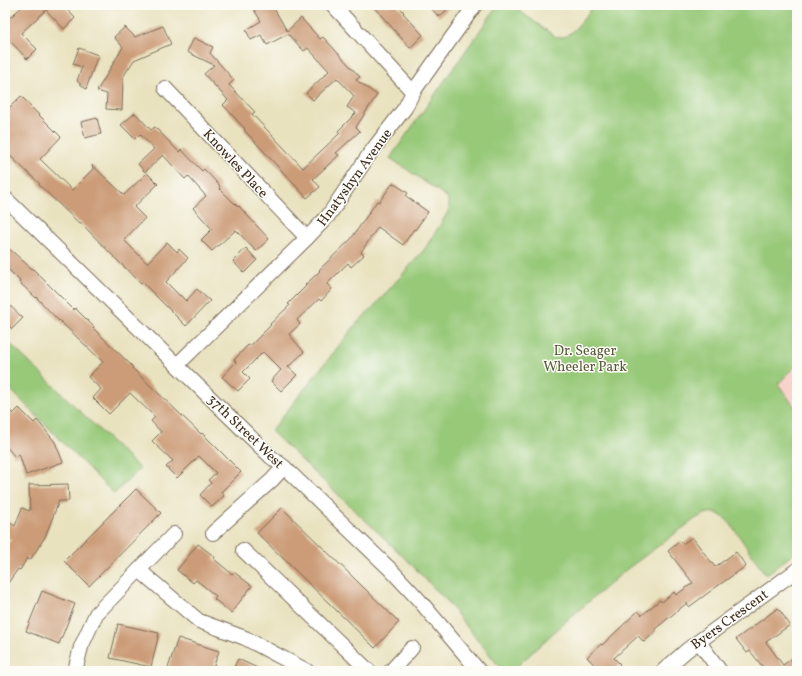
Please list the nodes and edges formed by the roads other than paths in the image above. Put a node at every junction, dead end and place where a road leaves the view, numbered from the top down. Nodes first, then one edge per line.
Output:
1 (333, 5) edge
2 (475, 5) edge
3 (165, 88) dead end
4 (413, 92) junction
5 (5, 198) edge
6 (306, 238) junction
7 (177, 366) junction
8 (284, 467) junction
9 (213, 533) dead end
10 (174, 534) dead end
11 (243, 550) dead end
12 (139, 570) junction
13 (797, 570) edge
14 (699, 642) junction
15 (412, 648) dead end
16 (75, 671) edge
17 (307, 671) edge
18 (369, 671) edge
19 (391, 671) edge
20 (479, 671) edge
21 (663, 671) edge
22 (720, 671) edge

1 - 4 street
2 - 4 street, Hnatyshyn Avenue
3 - 6 street, Knowles Place
4 - 6 street, Hnatyshyn Avenue
5 - 7 street, 37th Street West
6 - 7 street, Hnatyshyn Avenue
7 - 8 street, 37th Street West
8 - 9 street
8 - 20 street, 37th Street West
10 - 12 street
11 - 18 street
12 - 16 street
12 - 17 street
13 - 14 street, Byers Crescent
14 - 21 street, Byers Crescent
14 - 22 street
15 - 19 street

